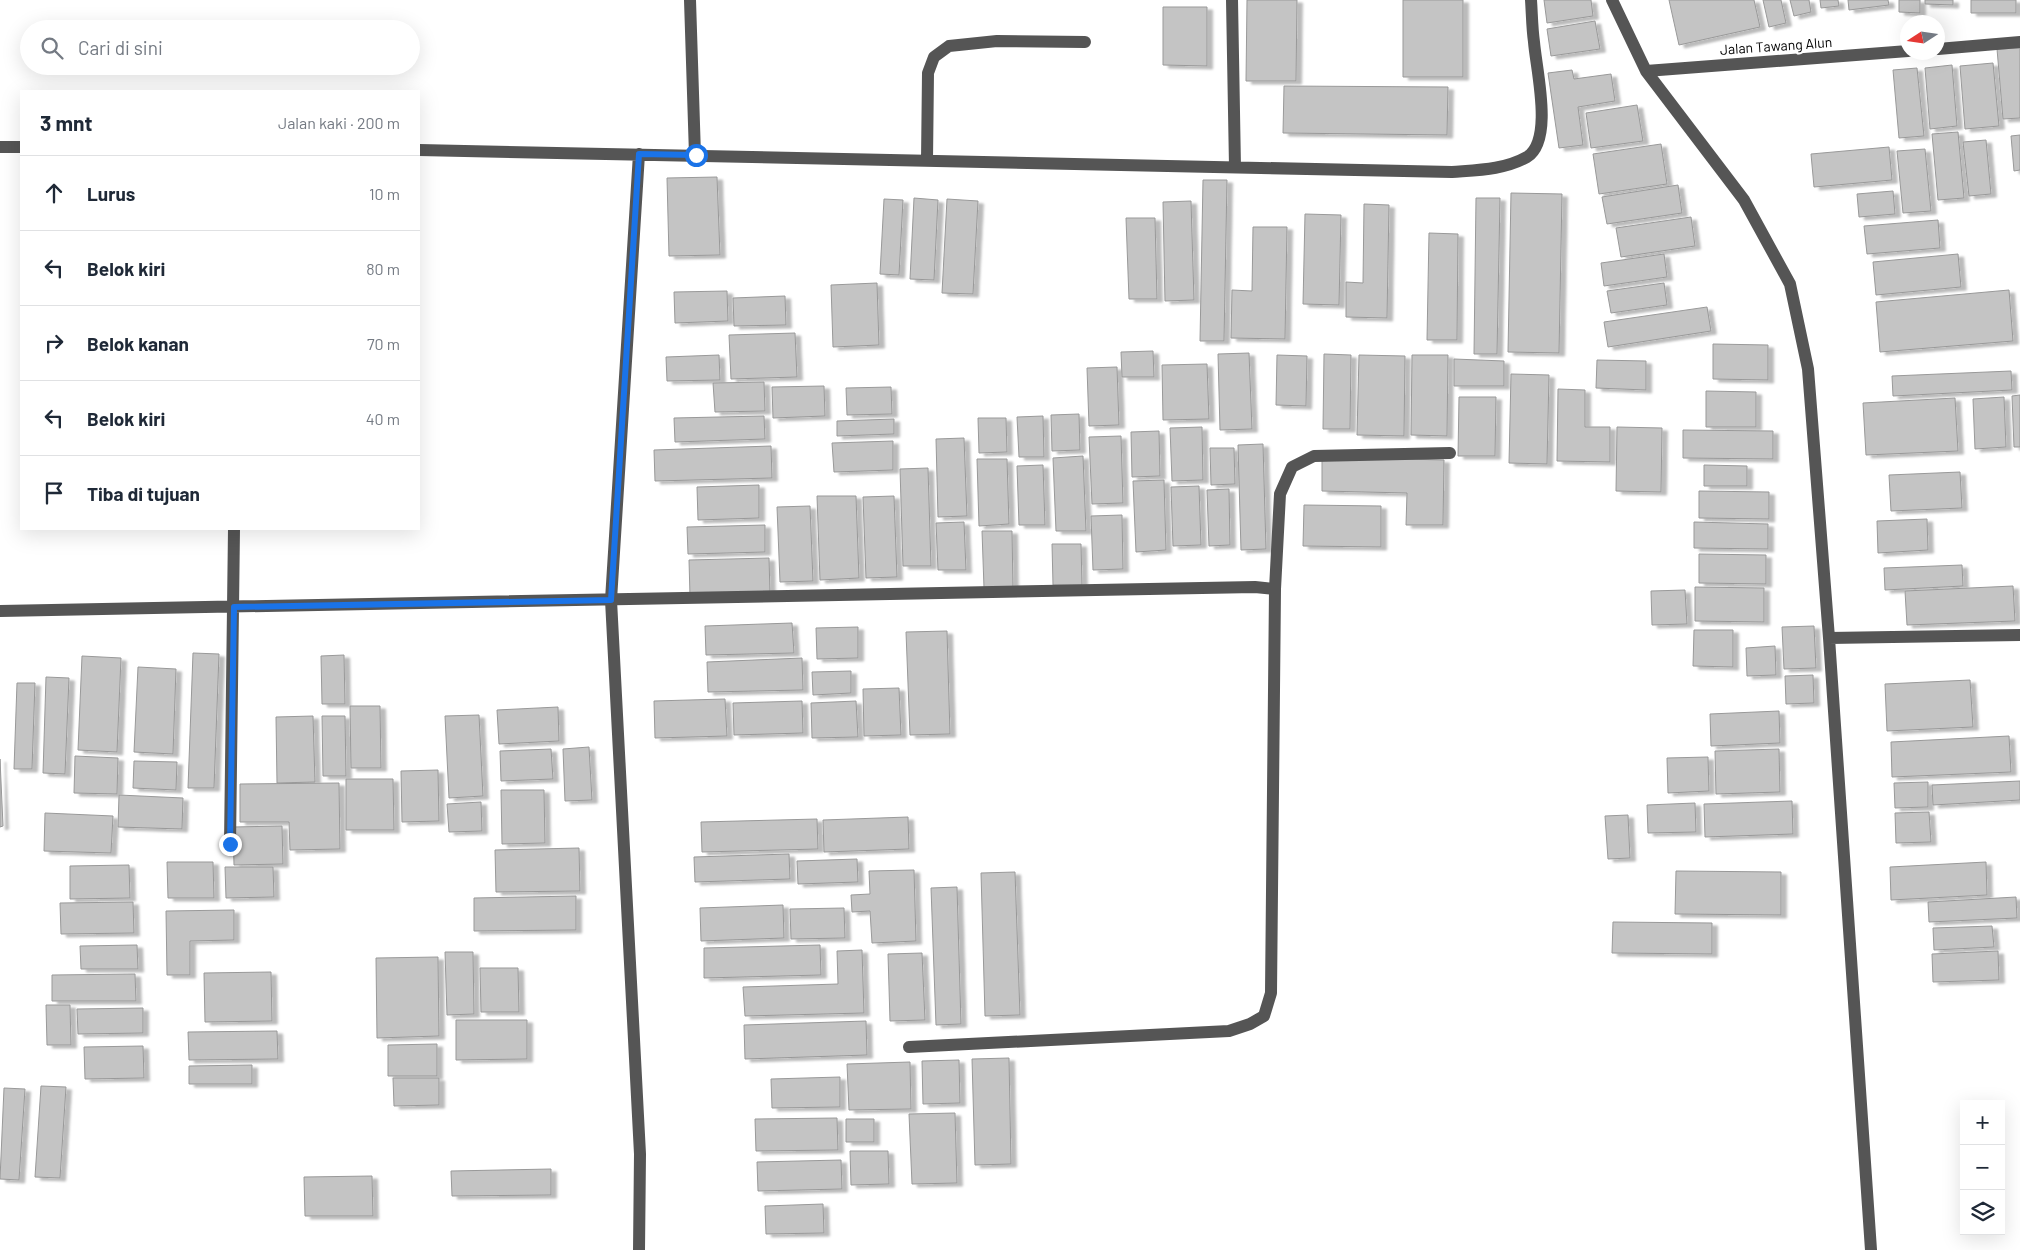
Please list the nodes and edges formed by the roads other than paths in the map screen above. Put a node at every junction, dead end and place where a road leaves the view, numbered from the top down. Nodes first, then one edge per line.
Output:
1 (690, 0) edge
2 (1232, 0) edge
3 (1531, 0) edge
4 (1612, 0) edge
5 (1085, 42) dead end
6 (2020, 42) edge
7 (1945, 48) edge
8 (1900, 52) edge
9 (1646, 71) junction
10 (0, 147) edge
11 (20, 147) edge
12 (420, 150) edge
13 (639, 154) junction
14 (696, 155) junction
15 (927, 160) junction
16 (1235, 167) junction
17 (1450, 453) dead end
18 (234, 530) edge
19 (1275, 589) junction
20 (611, 600) junction
21 (234, 607) junction
22 (0, 611) edge
23 (2020, 635) edge
24 (1829, 638) junction
25 (230, 844) dead end
26 (909, 1048) dead end
27 (639, 1250) edge
28 (1872, 1250) edge

1 - 14 street
2 - 16 street
3 - 16 street
4 - 9 street
5 - 15 street
6 - 7 street
8 - 9 street, Jalan Tawang Alun
9 - 24 street
10 - 11 street
12 - 13 street
13 - 14 street
13 - 20 street
14 - 15 street
15 - 16 street
17 - 19 street
18 - 21 street
19 - 20 street
19 - 26 street
20 - 21 street
20 - 27 street
21 - 22 street
21 - 25 street
23 - 24 street
24 - 28 street

